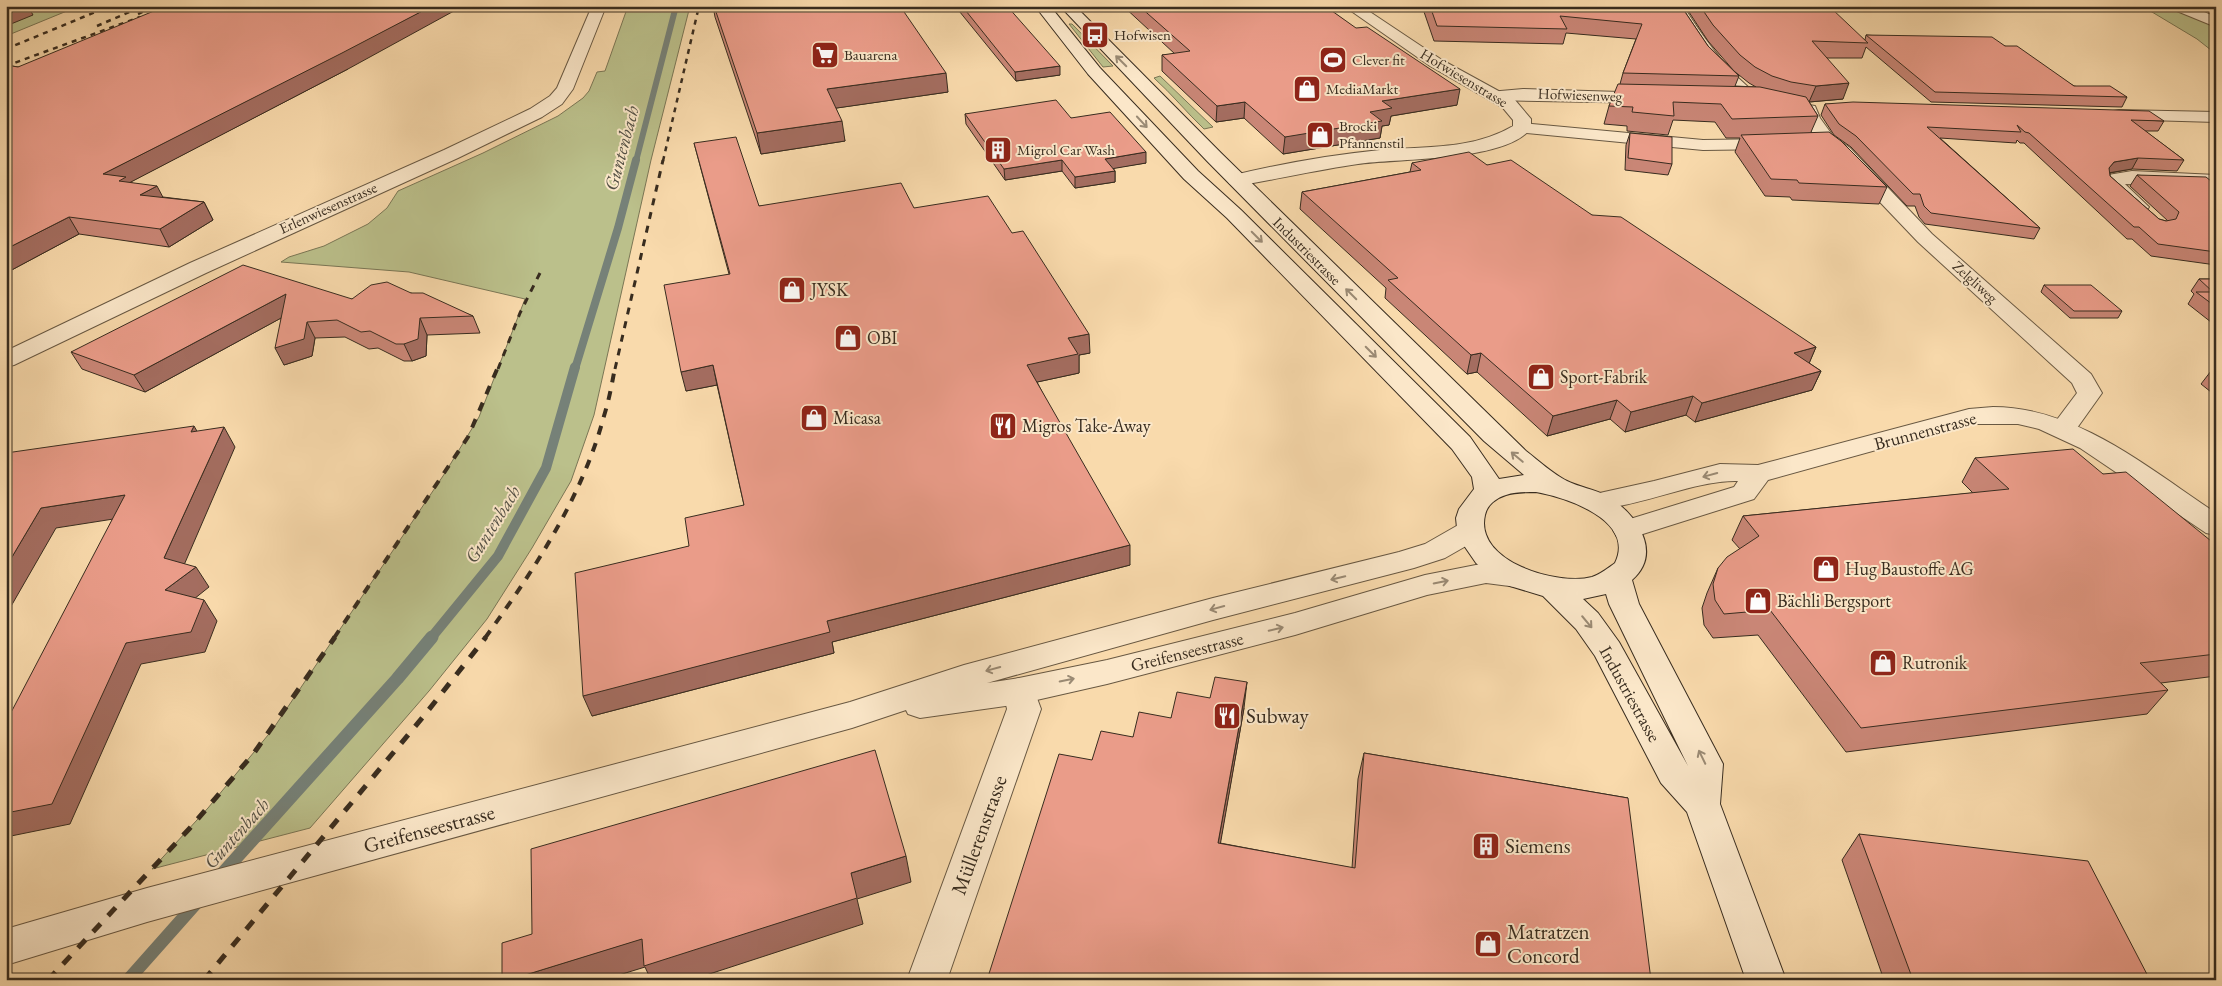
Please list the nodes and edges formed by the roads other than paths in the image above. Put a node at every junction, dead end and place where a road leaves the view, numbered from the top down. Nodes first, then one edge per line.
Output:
1 (599, 6) edge
2 (1042, 6) edge
3 (1067, 6) edge
4 (1351, 6) edge
5 (1676, 6) edge
6 (2176, 6) edge
7 (2216, 23) edge
8 (1495, 96) junction
9 (1669, 98) edge
10 (1756, 98) junction
11 (1728, 99) edge
12 (1827, 106) edge
13 (1796, 108) junction
14 (2100, 114) edge
15 (2216, 118) edge
16 (1522, 128) junction
17 (1789, 143) edge
18 (1237, 180) junction
19 (2215, 181) edge
20 (2152, 218) edge
21 (6, 360) edge
22 (2063, 429) junction
23 (1758, 474) junction
24 (1556, 486) junction
25 (1488, 492) junction
26 (1596, 502) junction
27 (2216, 526) edge
28 (1626, 530) junction
29 (1470, 531) junction
30 (1516, 577) junction
31 (1617, 578) junction
32 (1553, 588) junction
33 (1074, 647) junction
34 (1020, 690) junction
35 (852, 715) junction
36 (1702, 804) junction
37 (6, 947) edge
38 (927, 980) edge
39 (1766, 980) edge

1 - 21 street, Erlenwiesenstrasse
2 -> 25 street, Industriestrasse
18 -> 3 street, Industriestrasse
4 - 8 street, Hofwiesenstrasse
5 - 10 street
6 - 7 street
8 - 9 street, Hofwiesenweg
8 - 16 street, Hofwiesenstrasse
10 - 11 street
10 - 13 street
12 - 13 street
13 - 22 street, Zelgliweg
14 - 15 street
16 - 17 street
16 - 18 street, Hofwiesenstrasse
24 -> 18 street, Industriestrasse
19 - 20 street
22 - 23 street, Brunnenstrasse
22 - 27 street, Brunnenstrasse
23 -> 26 street, Brunnenstrasse
23 - 28 street
24 - 25 street, Industriestrasse
24 - 26 street, Industriestrasse
25 - 29 street
26 - 28 street, Industriestrasse
28 - 31 street, Industriestrasse
29 - 30 street, Industriestrasse
29 -> 33 street, Greifenseestrasse
30 - 32 street, Industriestrasse
34 -> 30 street, Greifenseestrasse
31 - 32 street, Industriestrasse
36 -> 31 street, Industriestrasse
32 -> 36 street, Industriestrasse
33 - 34 street
33 -> 35 street, Greifenseestrasse
34 - 35 street, Greifenseestrasse
34 - 38 street, Müllerenstrasse
35 - 37 street, Greifenseestrasse
36 - 39 street, Industriestrasse

